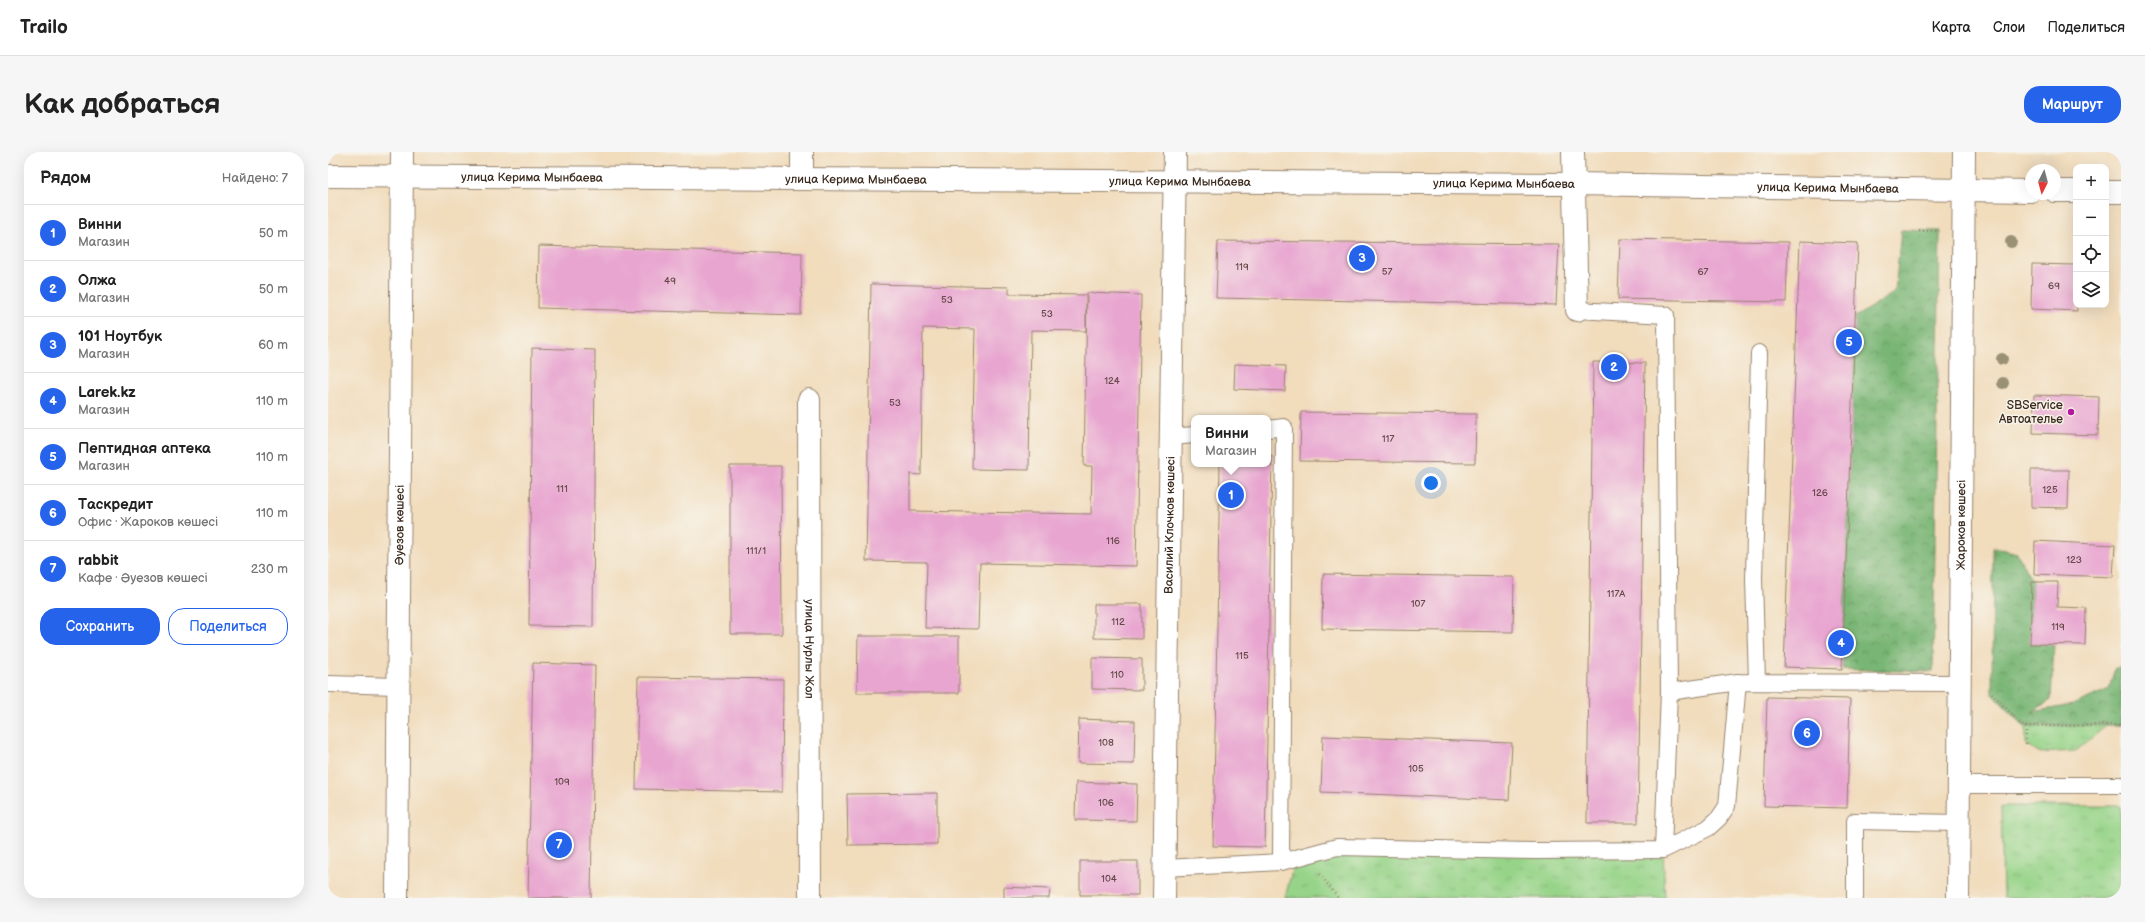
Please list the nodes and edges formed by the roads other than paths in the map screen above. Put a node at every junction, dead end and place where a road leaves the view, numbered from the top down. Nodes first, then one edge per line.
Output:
1 (402, 152) edge
2 (802, 152) edge
3 (1175, 152) edge
4 (1573, 152) edge
5 (1964, 152) edge
6 (328, 176) edge
7 (402, 176) junction
8 (802, 178) junction
9 (1175, 181) junction
10 (1573, 184) junction
11 (1964, 190) junction
12 (2025, 191) edge
13 (2061, 191) edge
14 (2073, 191) edge
15 (2109, 192) edge
16 (2121, 192) edge
17 (1577, 310) joint
18 (1759, 353) dead end
19 (809, 400) dead end
20 (1271, 429) edge
21 (1191, 435) edge
22 (1172, 437) junction
23 (1738, 682) junction
24 (1757, 682) junction
25 (1960, 683) junction
26 (328, 684) edge
27 (398, 686) junction
28 (1669, 692) junction
29 (1959, 785) junction
30 (2121, 785) edge
31 (1959, 823) junction
32 (1663, 850) junction
33 (1281, 862) junction
34 (1164, 868) junction
35 (397, 898) edge
36 (810, 898) edge
37 (1164, 898) edge
38 (1854, 898) edge
39 (1958, 898) edge

1 - 7 street, Әуезов көшесі
2 - 8 street
3 - 9 street, Василий Клочков көшесі
4 - 10 street
5 - 11 street, Жароков көшесі
6 - 7 street, улица Керима Мынбаева
7 - 8 street, улица Керима Мынбаева
7 - 27 street, Әуезов көшесі
8 - 9 street, улица Керима Мынбаева
9 - 10 street, улица Керима Мынбаева
9 - 22 street, Василий Клочков көшесі
10 - 11 street, улица Керима Мынбаева
10 - 17 street
11 - 12 street, улица Керима Мынбаева
11 - 25 street, Жароков көшесі
13 - 14 street
15 - 16 street
17 - 28 lane
18 - 24 lane
19 - 36 street, улица Нурлы Жол
20 - 33 lane
21 - 22 lane
22 - 34 street, Василий Клочков көшесі
23 - 24 lane
23 - 28 lane
23 - 32 lane
24 - 25 lane
25 - 29 street, Жароков көшесі
26 - 27 lane
27 - 35 street, Әуезов көшесі
28 - 32 lane
29 - 30 lane
29 - 31 street, Жароков көшесі
31 - 38 lane
31 - 39 street, Жароков көшесі
32 - 33 lane
33 - 34 lane
34 - 37 street, Василий Клочков көшесі

